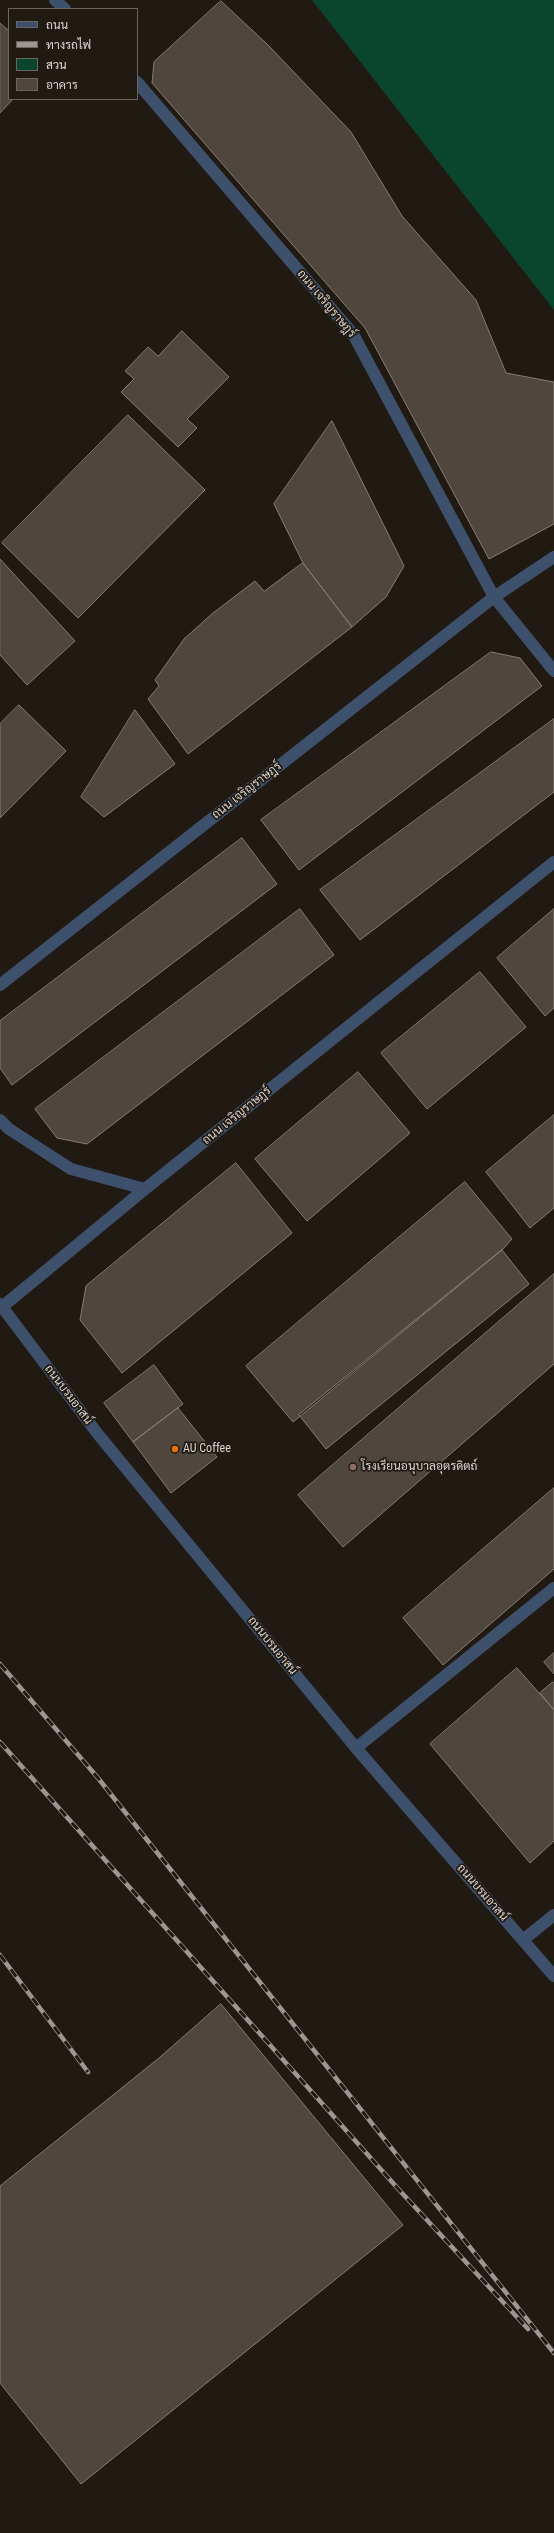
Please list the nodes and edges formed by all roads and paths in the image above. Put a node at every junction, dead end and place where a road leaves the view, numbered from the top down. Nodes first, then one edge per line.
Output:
1 (138, 83) edge
2 (554, 557) edge
3 (494, 597) junction
4 (554, 671) edge
5 (554, 862) edge
6 (0, 985) edge
7 (0, 1120) edge
8 (144, 1189) junction
9 (1, 1304) edge
10 (554, 1588) edge
11 (356, 1748) junction
12 (554, 1915) edge
13 (523, 1940) junction
14 (554, 1976) edge

1 - 3 street, ถนน เจริญราษฎร์
2 - 3 street
3 - 4 street, ถนน เจริญราษฎร์
3 - 6 street, ถนน เจริญราษฎร์
5 - 8 street, ถนน เจริญราษฎร์
7 - 8 street
8 - 9 street, ถนน เจริญราษฎร์
9 - 11 street, ถนนบรมอาสน์
10 - 11 street
11 - 13 street, ถนนบรมอาสน์
12 - 13 street
13 - 14 street, ถนนบรมอาสน์

